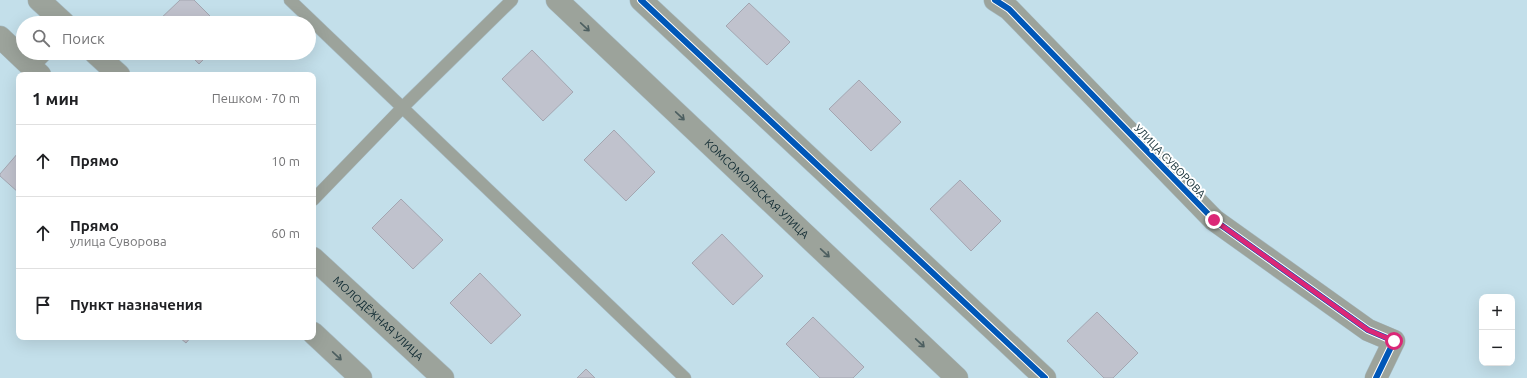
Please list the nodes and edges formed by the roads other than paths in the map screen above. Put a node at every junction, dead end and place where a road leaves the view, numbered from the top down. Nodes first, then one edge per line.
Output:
1 (39, 0) edge
2 (290, 0) edge
3 (512, 0) edge
4 (557, 0) edge
5 (641, 0) edge
6 (995, 0) edge
7 (56, 16) edge
8 (307, 16) edge
9 (316, 25) edge
10 (0, 37) edge
11 (16, 48) edge
12 (103, 60) edge
13 (116, 72) edge
14 (402, 107) junction
15 (316, 197) edge
16 (316, 261) edge
17 (316, 336) edge
18 (361, 378) edge
19 (443, 378) edge
20 (685, 378) edge
21 (957, 378) edge
22 (1045, 378) edge
23 (1376, 378) edge

1 - 7 street
2 - 8 lane
3 - 14 lane
4 -> 21 street, КОМСОМОЛЬСКАЯ УЛИЦА
5 - 22 street
6 - 23 street, УЛИЦА СУВОРОВА
9 - 14 lane
10 - 11 street
12 - 13 street
14 - 15 lane
14 - 20 lane
16 - 19 street, МОЛОДЁЖНАЯ УЛИЦА
17 -> 18 street

